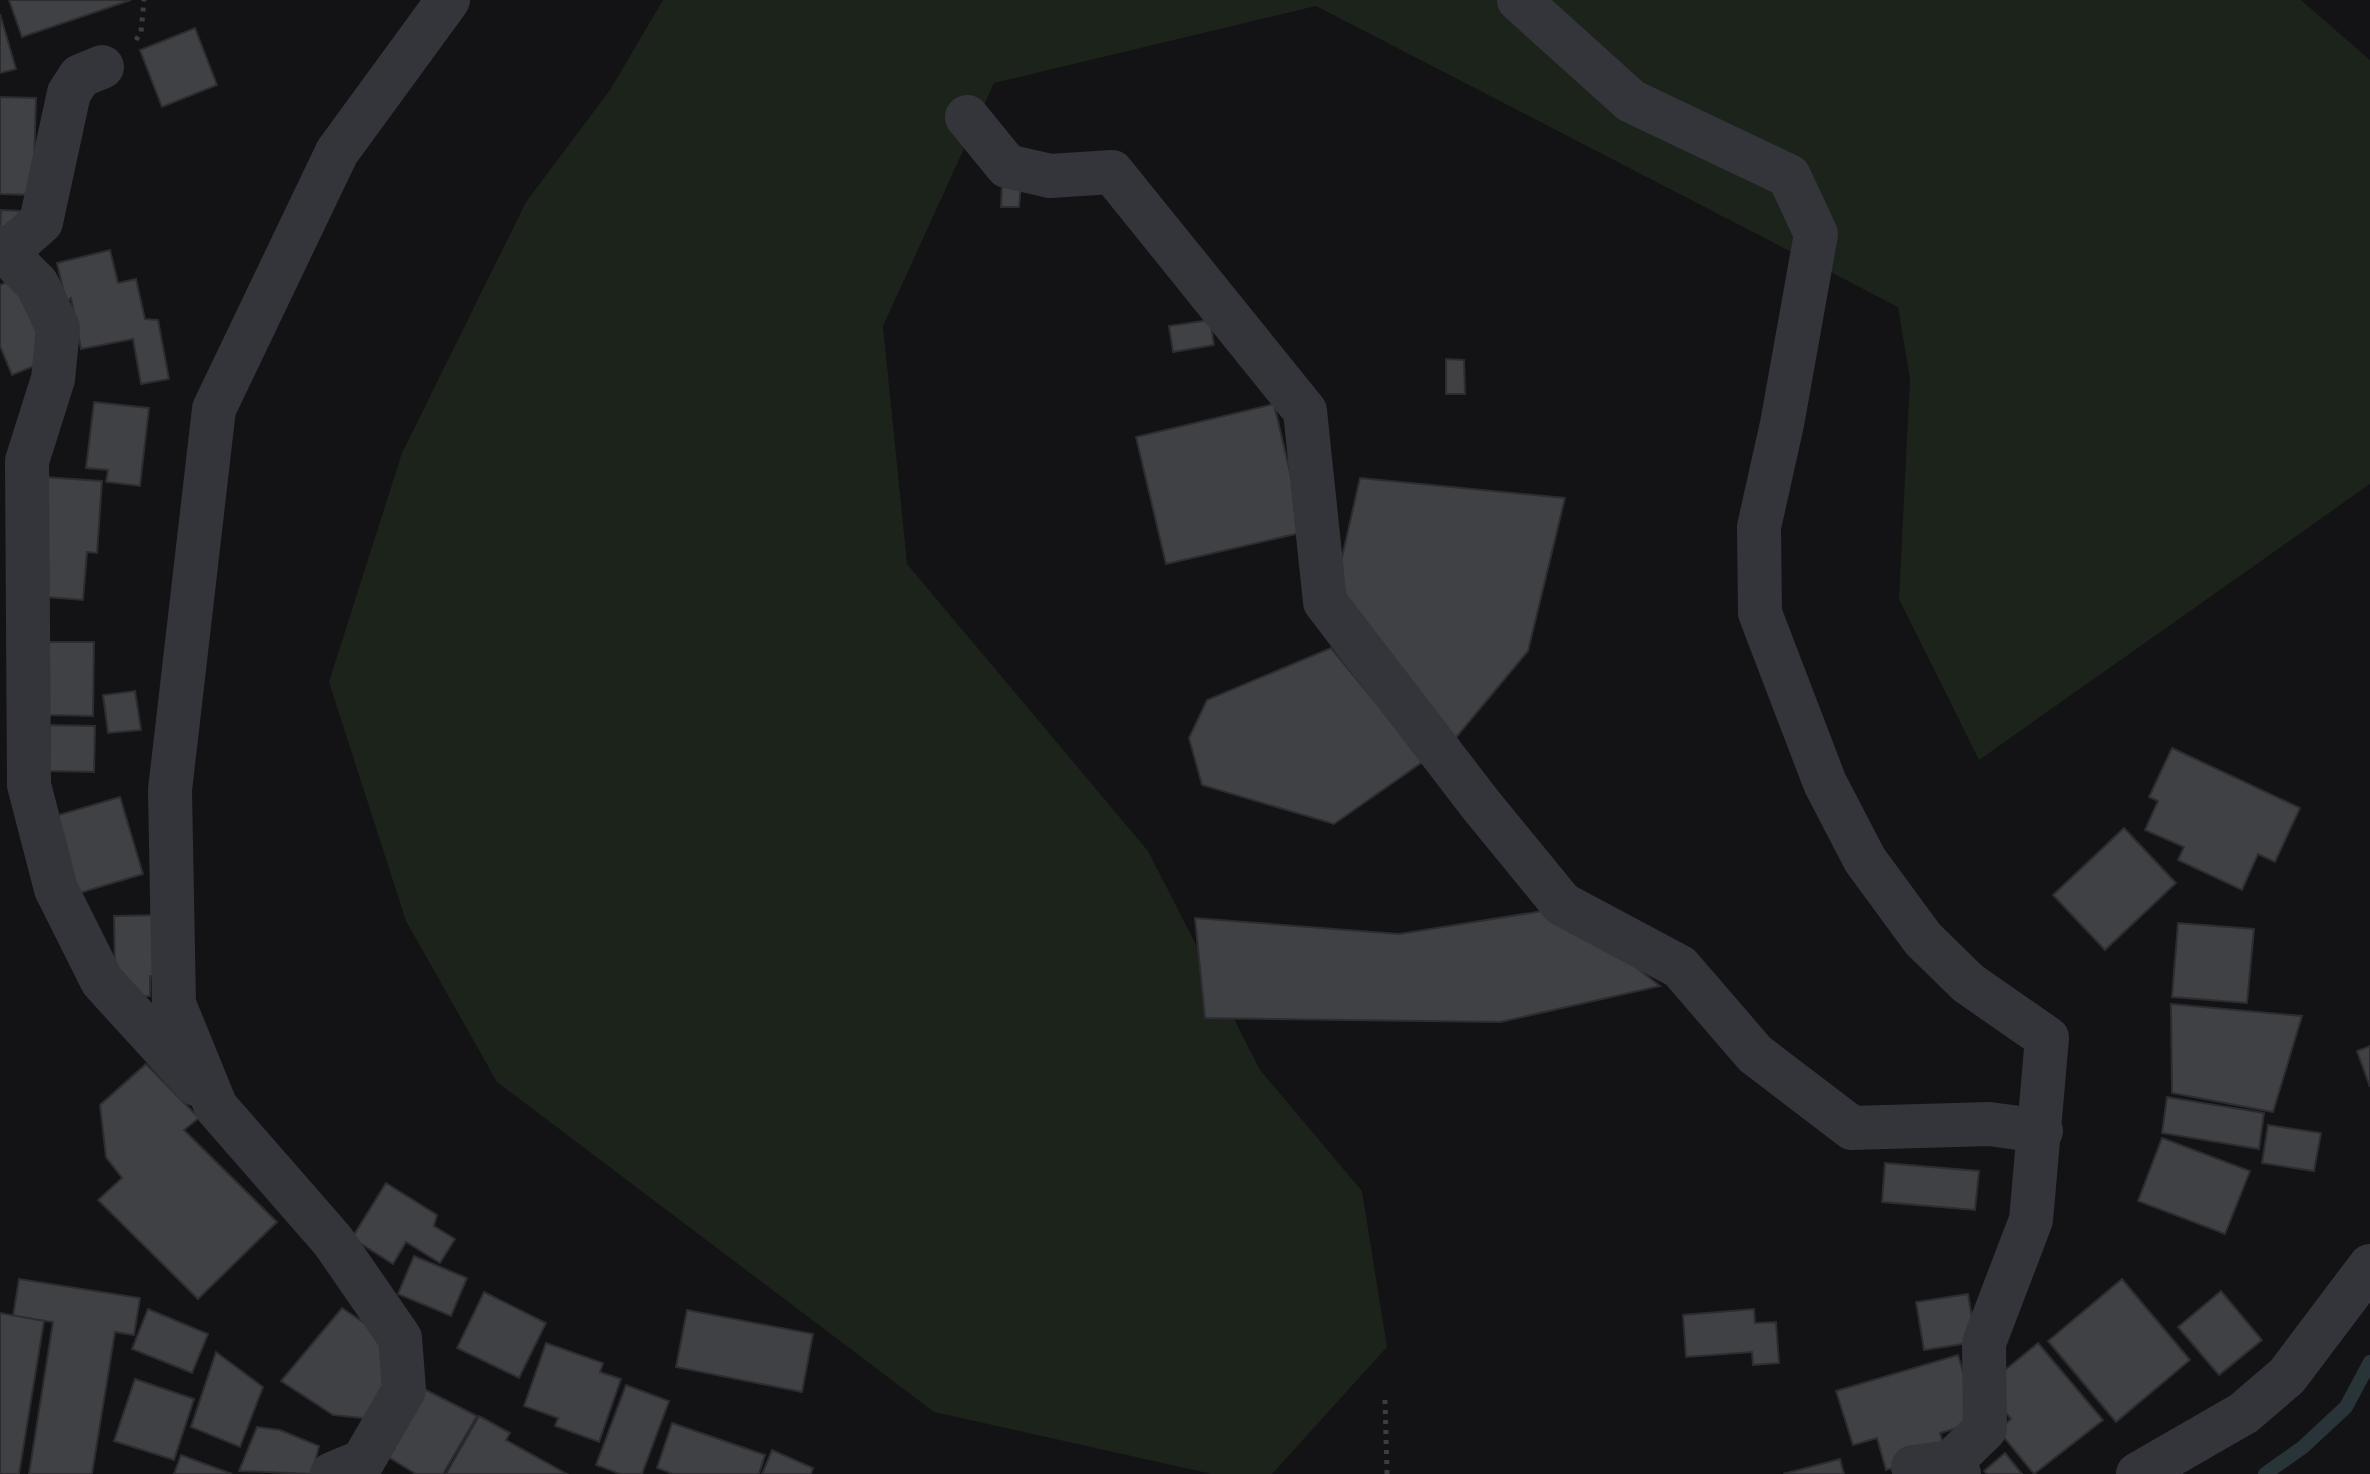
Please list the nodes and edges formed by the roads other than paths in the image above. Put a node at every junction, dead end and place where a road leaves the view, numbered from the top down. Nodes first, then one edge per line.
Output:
1 (448, 0) edge
2 (1519, 0) edge
3 (102, 67) dead end
4 (967, 117) dead end
5 (3, 250) edge
6 (216, 1107) junction
7 (2041, 1131) junction
8 (2370, 1266) edge
9 (359, 1470) edge
10 (1942, 1470) edge
11 (2138, 1474) edge

1 - 6 street
2 - 7 street
3 - 5 street
4 - 7 street
5 - 6 street
6 - 9 street
7 - 10 street
8 - 11 street

